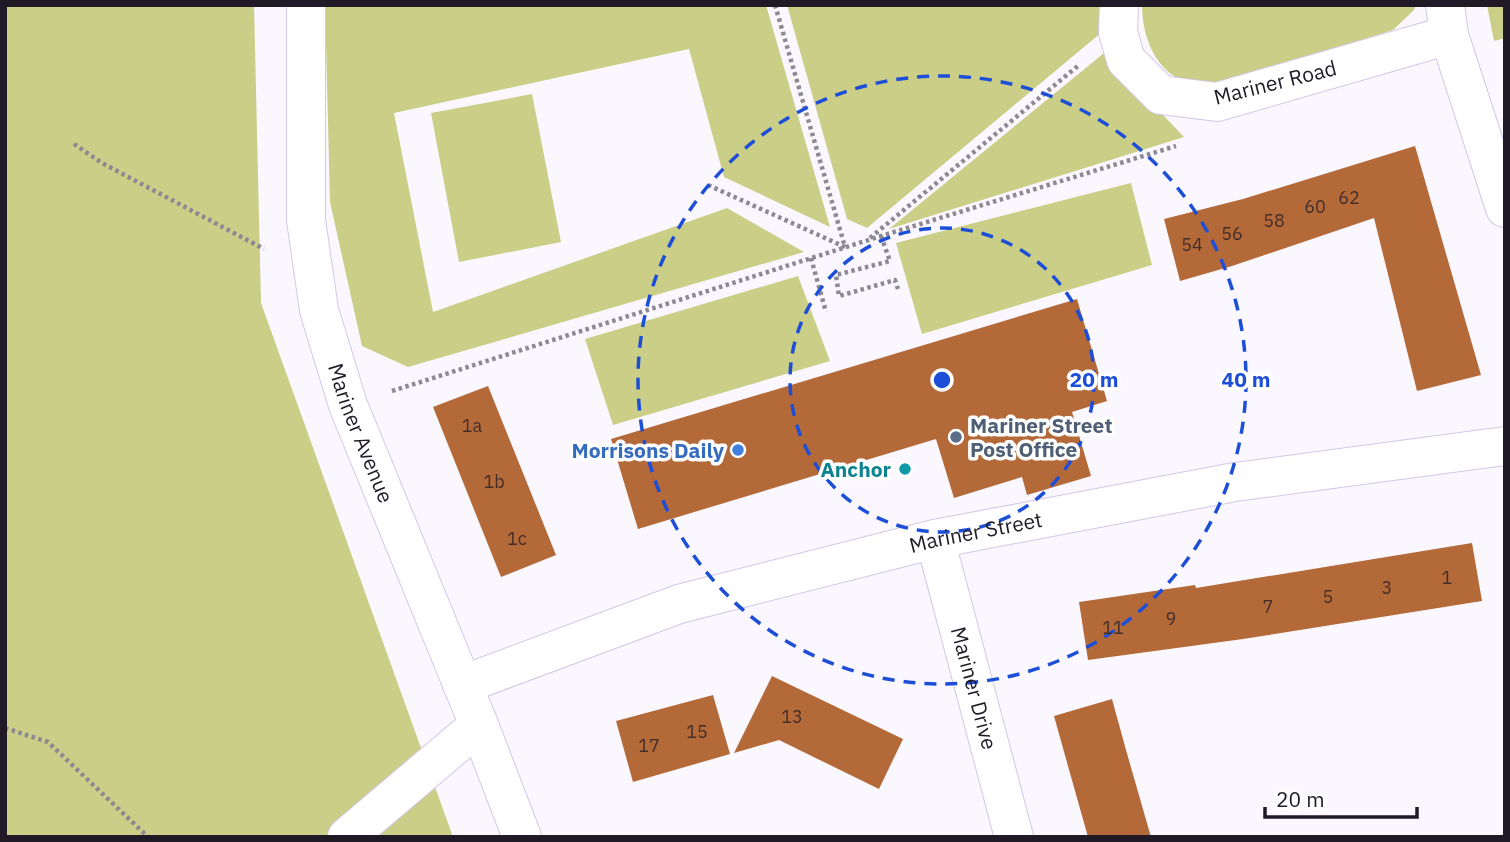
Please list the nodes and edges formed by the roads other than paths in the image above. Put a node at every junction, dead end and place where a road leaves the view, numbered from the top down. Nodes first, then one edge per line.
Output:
1 (306, 5) edge
2 (1118, 19) edge
3 (1447, 20) edge
4 (1505, 208) edge
5 (1505, 446) edge
6 (935, 539) junction
7 (462, 685) junction
8 (479, 725) junction
9 (347, 837) edge
10 (522, 837) edge
11 (1014, 837) edge

1 - 7 street, Mariner Avenue
2 - 3 street, Mariner Road
3 - 4 street, Mariner Road
5 - 6 street, Mariner Street
6 - 7 street, Mariner Street
6 - 11 street, Mariner Drive
7 - 8 street, Mariner Avenue
8 - 9 street
8 - 10 street, Mariner Avenue

